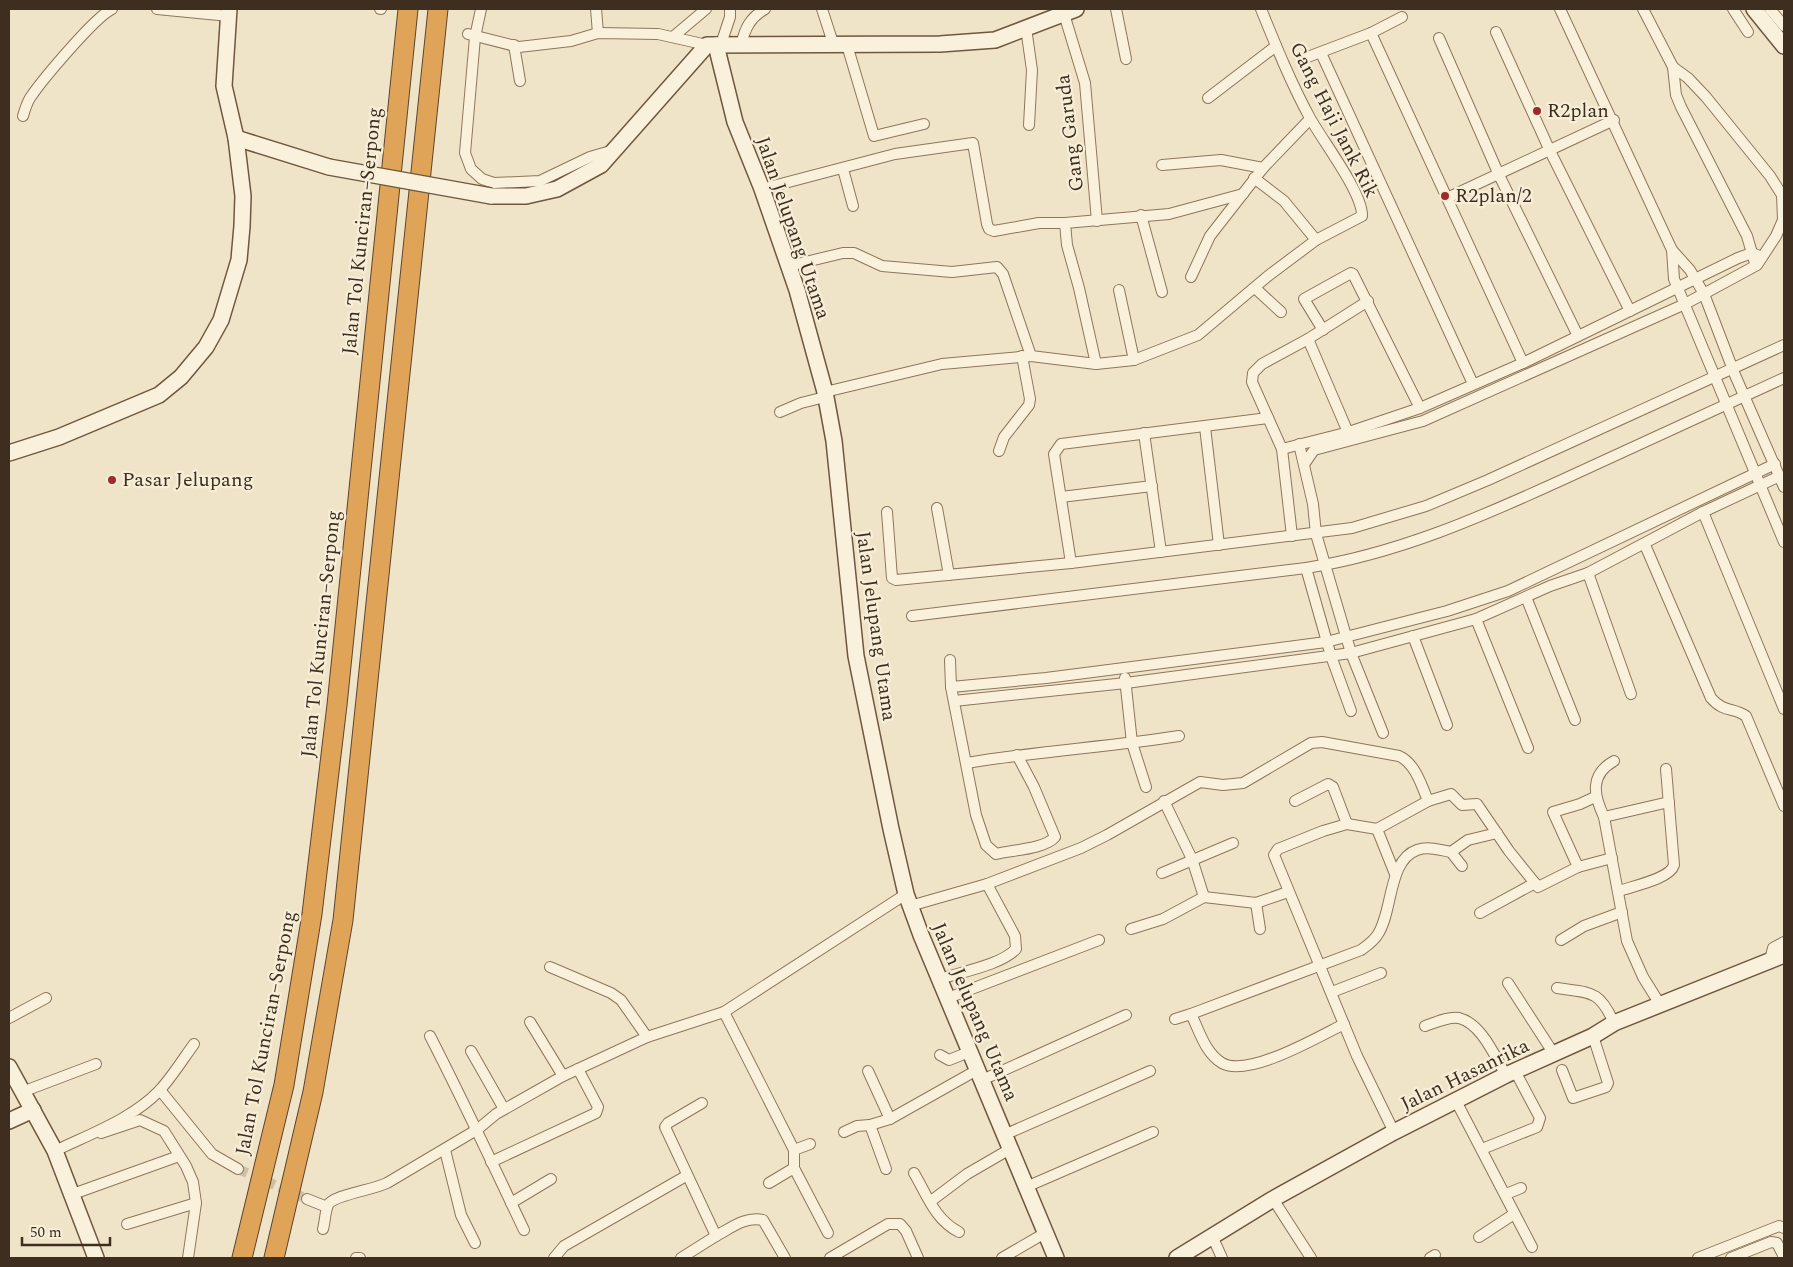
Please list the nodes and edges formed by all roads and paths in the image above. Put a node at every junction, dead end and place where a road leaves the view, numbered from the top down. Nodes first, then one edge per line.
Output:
1 (112, 9) edge
2 (158, 9) edge
3 (408, 9) edge
4 (438, 9) edge
5 (481, 9) edge
6 (596, 9) edge
7 (706, 9) edge
8 (730, 9) edge
9 (765, 9) edge
10 (822, 9) edge
11 (1116, 9) edge
12 (1260, 9) edge
13 (1560, 9) edge
14 (1643, 9) edge
15 (1733, 9) edge
16 (1754, 9) edge
17 (1770, 9) edge
18 (1070, 11) edge
19 (229, 12) edge
20 (1402, 17) dead end
21 (1784, 26) edge
22 (1026, 28) junction
23 (1496, 32) dead end
24 (1748, 32) dead end
25 (598, 33) junction
26 (1371, 33) junction
27 (471, 36) junction
28 (674, 36) junction
29 (1439, 38) dead end
30 (840, 44) junction
31 (514, 45) junction
32 (714, 45) junction
33 (741, 45) junction
34 (1276, 46) junction
35 (1784, 46) edge
36 (1321, 52) junction
37 (1305, 58) dead end
38 (1126, 59) dead end
39 (1673, 67) junction
40 (520, 82) dead end
41 (1208, 98) dead end
42 (23, 116) dead end
43 (1310, 119) junction
44 (1614, 120) junction
45 (924, 124) dead end
46 (1029, 125) dead end
47 (236, 138) junction
48 (615, 150) junction
49 (1550, 151) junction
50 (1162, 165) dead end
51 (1263, 168) junction
52 (843, 169) junction
53 (1499, 175) junction
54 (1254, 178) junction
55 (762, 189) junction
56 (1243, 194) junction
57 (1447, 198) junction
58 (853, 206) dead end
59 (1141, 215) junction
60 (1097, 221) junction
61 (1065, 223) junction
62 (1316, 240) junction
63 (1672, 250) junction
64 (1757, 259) junction
65 (789, 266) junction
66 (1191, 276) dead end
67 (1697, 280) junction
68 (1254, 288) junction
69 (1679, 289) junction
70 (1119, 290) dead end
71 (1162, 292) dead end
72 (1704, 294) junction
73 (1368, 301) junction
74 (1685, 304) junction
75 (1281, 312) dead end
76 (1630, 312) junction
77 (1323, 330) junction
78 (1578, 336) junction
79 (1308, 340) junction
80 (1784, 345) edge
81 (1026, 356) junction
82 (1134, 360) junction
83 (1523, 362) junction
84 (1096, 364) junction
85 (1503, 371) junction
86 (1733, 372) junction
87 (1784, 378) edge
88 (1715, 379) junction
89 (1509, 383) junction
90 (1474, 384) junction
91 (825, 394) junction
92 (1743, 394) junction
93 (1725, 402) junction
94 (1420, 408) junction
95 (780, 412) dead end
96 (1268, 418) junction
97 (1206, 427) junction
98 (1144, 433) junction
99 (1350, 436) junction
100 (1299, 444) junction
101 (1321, 444) junction
102 (1282, 449) junction
103 (999, 451) dead end
104 (9, 453) edge
105 (1305, 463) junction
106 (1779, 468) edge
107 (1757, 473) junction
108 (1762, 485) junction
109 (1152, 486) junction
110 (1784, 487) edge
111 (1061, 496) junction
112 (937, 508) dead end
113 (887, 512) dead end
114 (1702, 512) junction
115 (1292, 536) junction
116 (1317, 538) junction
117 (1784, 542) edge
118 (1219, 545) junction
119 (1645, 545) junction
120 (1160, 552) junction
121 (1072, 563) junction
122 (1326, 566) junction
123 (1306, 568) junction
124 (1545, 574) junction
125 (1588, 574) junction
126 (949, 575) junction
127 (1550, 586) junction
128 (1526, 597) junction
129 (912, 616) dead end
130 (1476, 619) junction
131 (1413, 636) junction
132 (1346, 638) junction
133 (1326, 642) junction
134 (1350, 653) junction
135 (1331, 656) junction
136 (950, 660) dead end
137 (1122, 668) junction
138 (1126, 682) junction
139 (951, 686) junction
140 (1631, 694) dead end
141 (954, 701) junction
142 (1784, 709) edge
143 (1351, 711) dead end
144 (1575, 720) dead end
145 (1447, 725) dead end
146 (1383, 733) dead end
147 (1179, 736) dead end
148 (1132, 743) junction
149 (1528, 748) dead end
150 (1017, 755) junction
151 (1614, 761) dead end
152 (967, 763) junction
153 (1666, 768) dead end
154 (1146, 787) dead end
155 (1595, 797) junction
156 (1164, 801) junction
157 (1295, 801) dead end
158 (1428, 801) junction
159 (1669, 802) junction
160 (1784, 806) edge
161 (1604, 817) junction
162 (1347, 824) junction
163 (1377, 828) junction
164 (1497, 833) junction
165 (1233, 843) dead end
166 (1451, 852) junction
167 (1612, 858) junction
168 (1192, 860) junction
169 (1462, 866) dead end
170 (1578, 867) junction
171 (1162, 873) dead end
172 (1395, 874) junction
173 (987, 884) junction
174 (1535, 884) junction
175 (1619, 891) junction
176 (1288, 892) junction
177 (1204, 897) junction
178 (908, 900) junction
179 (1256, 903) junction
180 (1622, 912) junction
181 (1480, 913) dead end
182 (1130, 929) dead end
183 (1260, 929) dead end
184 (1099, 940) dead end
185 (1561, 940) dead end
186 (1784, 942) edge
187 (1777, 958) edge
188 (550, 967) dead end
189 (1320, 967) junction
190 (1382, 974) dead end
191 (940, 979) junction
192 (1508, 983) dead end
193 (1557, 988) dead end
194 (1332, 992) junction
195 (46, 998) dead end
196 (948, 998) junction
197 (1661, 1006) junction
198 (724, 1012) junction
199 (1191, 1014) junction
200 (1126, 1015) dead end
201 (9, 1018) edge
202 (1175, 1019) dead end
203 (530, 1022) dead end
204 (1614, 1023) junction
205 (1344, 1024) junction
206 (1424, 1026) dead end
207 (430, 1036) dead end
208 (1593, 1036) junction
209 (647, 1037) junction
210 (194, 1044) dead end
211 (471, 1050) dead end
212 (969, 1052) junction
213 (1554, 1054) junction
214 (940, 1055) dead end
215 (96, 1064) dead end
216 (9, 1067) edge
217 (578, 1069) junction
218 (1562, 1070) dead end
219 (868, 1071) dead end
220 (1150, 1071) dead end
221 (1511, 1073) junction
222 (980, 1075) junction
223 (563, 1076) junction
224 (160, 1090) junction
225 (22, 1092) junction
226 (1456, 1101) junction
227 (702, 1103) dead end
228 (504, 1109) junction
229 (33, 1110) junction
230 (890, 1118) junction
231 (9, 1121) edge
232 (870, 1125) junction
233 (478, 1129) junction
234 (844, 1132) dead end
235 (1153, 1132) dead end
236 (1394, 1132) junction
237 (101, 1133) dead end
238 (1007, 1142) junction
239 (810, 1144) dead end
240 (1482, 1149) junction
241 (445, 1150) junction
242 (794, 1150) junction
243 (55, 1151) junction
244 (178, 1156) junction
245 (491, 1162) junction
246 (794, 1168) junction
247 (238, 1169) tunnel mouth
248 (886, 1169) dead end
249 (914, 1172) dead end
250 (686, 1176) junction
251 (551, 1179) dead end
252 (769, 1183) dead end
253 (1026, 1187) junction
254 (1521, 1188) dead end
255 (73, 1194) junction
256 (1506, 1194) junction
257 (307, 1199) tunnel mouth
258 (1273, 1199) junction
259 (931, 1201) junction
260 (196, 1203) junction
261 (511, 1203) junction
262 (327, 1207) junction
263 (1514, 1214) junction
264 (128, 1224) dead end
265 (323, 1229) dead end
266 (1784, 1229) edge
267 (524, 1230) dead end
268 (959, 1232) dead end
269 (828, 1233) dead end
270 (1045, 1233) junction
271 (716, 1236) junction
272 (1213, 1238) junction
273 (1479, 1238) dead end
274 (475, 1243) dead end
275 (1778, 1243) junction
276 (1532, 1247) dead end
277 (1784, 1257) edge
278 (96, 1258) edge
279 (186, 1258) edge
280 (242, 1258) edge
281 (274, 1258) edge
282 (554, 1258) edge
283 (681, 1258) edge
284 (785, 1258) edge
285 (830, 1258) edge
286 (918, 1258) edge
287 (1002, 1258) edge
288 (1056, 1258) edge
289 (1177, 1258) edge
290 (1222, 1258) edge
291 (1311, 1258) edge
292 (1698, 1258) edge
293 (1731, 1258) edge

1 - 42 street
2 - 19 street
3 - 280 highway, Jalan Tol Kunciran–Serpong
4 - 281 highway
5 - 27 street
6 - 25 street
7 - 28 street
8 - 32 street
9 - 33 street
10 - 30 street
11 - 38 street
12 - 34 street, Gang Haji Jank Rik
13 - 44 street
14 - 39 street
15 - 24 street
16 - 35 street
17 - 21 street
18 - 22 street
18 - 60 street, Gang Garuda
19 - 47 street
20 - 26 street
22 - 30 street
22 - 46 street
23 - 49 street
25 - 28 street
25 - 31 street
26 - 36 street
26 - 57 street
27 - 31 street
27 - 48 street
28 - 32 street
29 - 53 street
30 - 33 street
30 - 45 street
31 - 40 street
32 - 33 street
32 - 48 street
32 - 55 street, Jalan Jelupang Utama
34 - 41 street
34 - 43 street, Gang Haji Jank Rik
36 - 37 street
36 - 90 street
39 - 64 street
39 - 64 street
43 - 51 street
43 - 62 street, Gang Haji Jank Rik
44 - 49 street
44 - 63 street
47 - 48 street, bridge
47 - 104 street
49 - 53 street
49 - 76 street
50 - 51 street
51 - 54 street
52 - 55 street
52 - 58 street
52 - 61 street
53 - 57 street
53 - 78 street
54 - 56 street
54 - 62 street
55 - 65 street, Jalan Jelupang Utama
56 - 59 street
56 - 66 street
57 - 83 street
59 - 60 street
59 - 71 street
60 - 61 street
61 - 84 street
62 - 68 street
63 - 67 street
63 - 69 street
64 - 67 street
64 - 72 street
65 - 81 street
65 - 91 street, Jalan Jelupang Utama
67 - 69 street
67 - 72 street
68 - 75 street
68 - 82 street
69 - 74 street
69 - 76 street
70 - 82 street
72 - 74 street
72 - 86 street
73 - 77 street
73 - 77 street
73 - 94 street
74 - 88 street
74 - 89 street
76 - 78 street
77 - 79 street
78 - 83 street
79 - 96 street
79 - 99 street
80 - 86 street
81 - 84 street
81 - 91 street
81 - 103 street
82 - 84 street
83 - 85 street
85 - 89 street
85 - 90 street
86 - 88 street
86 - 92 street
87 - 92 street
88 - 93 street
88 - 116 street
89 - 99 street
90 - 94 street
91 - 95 street
91 - 178 street, Jalan Jelupang Utama
92 - 93 street
92 - 106 street
93 - 107 street
93 - 122 street
94 - 99 street
96 - 97 street
96 - 102 street
97 - 98 street
97 - 118 street
98 - 109 street
98 - 111 street
99 - 101 street
100 - 101 street
100 - 102 street
100 - 105 street
101 - 105 street
102 - 115 street
105 - 116 street
106 - 107 street
106 - 108 street
106 - 110 street
107 - 108 street
107 - 124 street
108 - 114 street
108 - 117 street
109 - 111 street
109 - 120 street
111 - 121 street
112 - 126 street
113 - 126 street
114 - 119 street
114 - 142 street
115 - 116 street
115 - 118 street
116 - 122 street
118 - 120 street
119 - 125 street
119 - 160 street
120 - 121 street
121 - 126 street
122 - 123 street
122 - 132 street
123 - 129 street
123 - 133 street
124 - 127 street
124 - 132 street
125 - 127 street
125 - 140 street
127 - 128 street
128 - 130 street
128 - 144 street
130 - 131 street
130 - 149 street
131 - 134 street
131 - 145 street
132 - 133 street
132 - 134 street
133 - 135 street
133 - 137 street
134 - 135 street
134 - 146 street
135 - 138 street
135 - 143 street
136 - 139 street
137 - 138 street
137 - 139 street
138 - 141 street
138 - 148 street
139 - 141 street
141 - 152 street
147 - 148 street
148 - 150 street
148 - 154 street
150 - 152 street
150 - 152 street
151 - 155 street
153 - 159 street
155 - 161 street
155 - 170 street
156 - 158 street
156 - 168 street
156 - 173 street
157 - 162 street
158 - 163 street
158 - 164 street
159 - 161 street
159 - 175 street
161 - 167 street
162 - 163 street
162 - 176 street
163 - 172 street
164 - 166 street
164 - 174 street
165 - 168 street
166 - 169 street
166 - 172 street
167 - 170 street
167 - 175 street
168 - 171 street
168 - 177 street
170 - 174 street
172 - 189 street
173 - 178 street
173 - 191 street
174 - 181 street
175 - 180 street
176 - 179 street
176 - 189 street
177 - 179 street
177 - 182 street
178 - 191 street, Jalan Jelupang Utama
178 - 198 street
179 - 183 street
180 - 185 street
180 - 197 street
184 - 196 street
186 - 187 street
187 - 197 street, Jalan Hasanrika
188 - 209 street
189 - 194 street
189 - 199 street
190 - 194 street
191 - 196 street, Jalan Jelupang Utama
192 - 213 street
193 - 204 street
194 - 205 street
195 - 201 street
196 - 212 street, Jalan Jelupang Utama
197 - 204 street, Jalan Hasanrika
198 - 209 street
198 - 242 street
199 - 202 street
199 - 205 street
200 - 222 street
203 - 223 street
204 - 208 street, Jalan Hasanrika
205 - 236 street
206 - 221 street
207 - 233 street
208 - 213 street, Jalan Hasanrika
208 - 218 street
209 - 217 street
210 - 224 street
211 - 228 street
212 - 214 street
212 - 222 street, Jalan Jelupang Utama
213 - 221 street, Jalan Hasanrika
215 - 225 street
216 - 225 street
217 - 223 street
217 - 245 street
219 - 230 street
220 - 238 street
221 - 226 street, Jalan Hasanrika
221 - 240 street
222 - 230 street
222 - 238 street, Jalan Jelupang Utama
223 - 228 street
224 - 243 street
224 - 247 street
225 - 229 street
226 - 236 street, Jalan Hasanrika
226 - 240 street
227 - 250 street
228 - 233 street
229 - 231 street
229 - 243 street
230 - 232 street
232 - 234 street
232 - 248 street
233 - 241 street
233 - 245 street
235 - 253 street
236 - 258 street, Jalan Hasanrika
237 - 244 street
238 - 253 street, Jalan Jelupang Utama
238 - 259 street
239 - 242 street
240 - 256 street
241 - 262 street
241 - 274 street
242 - 246 street
243 - 255 street
244 - 255 street
244 - 260 street
245 - 261 street
246 - 252 street
246 - 269 street
249 - 259 street
250 - 271 street
250 - 282 street
251 - 261 street
253 - 270 street, Jalan Jelupang Utama
254 - 256 street
255 - 278 street
256 - 263 street
257 - 262 street
258 - 272 street, Jalan Hasanrika
258 - 291 street
259 - 268 street
260 - 264 street
260 - 279 street
261 - 267 street
262 - 265 street
263 - 273 street
263 - 276 street
266 - 275 street
266 - 292 street
270 - 287 street
270 - 288 street, Jalan Jelupang Utama
271 - 283 street
271 - 284 street
272 - 289 street, Jalan Hasanrika
272 - 290 street
275 - 277 street
275 - 293 street
285 - 286 street

